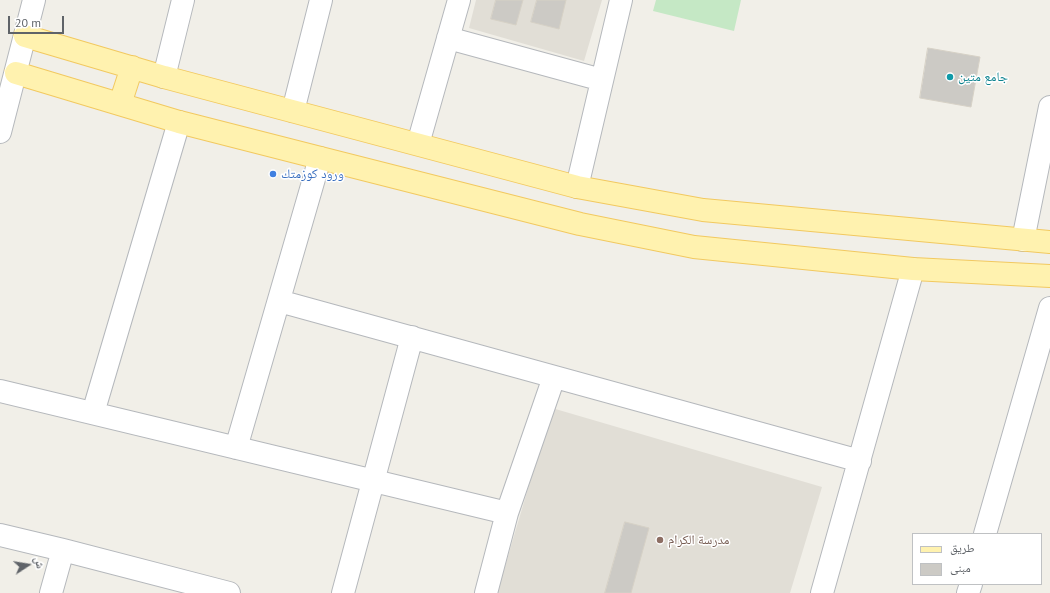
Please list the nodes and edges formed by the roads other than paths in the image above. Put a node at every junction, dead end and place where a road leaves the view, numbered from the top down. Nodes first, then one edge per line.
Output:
1 (34, 0) edge
2 (183, 0) edge
3 (321, 0) edge
4 (459, 0) edge
5 (621, 0) edge
6 (25, 36) junction
7 (448, 38) junction
8 (132, 67) junction
9 (16, 73) junction
10 (164, 77) junction
11 (602, 80) junction
12 (120, 104) junction
13 (1050, 107) edge
14 (293, 111) junction
15 (178, 122) junction
16 (0, 132) edge
17 (418, 144) junction
18 (320, 158) junction
19 (577, 187) junction
20 (1023, 240) junction
21 (1050, 242) edge
22 (913, 269) junction
23 (1050, 276) edge
24 (279, 301) junction
25 (1050, 308) edge
26 (412, 337) junction
27 (554, 377) junction
28 (0, 391) edge
29 (93, 413) junction
30 (236, 448) junction
31 (860, 461) junction
32 (373, 481) junction
33 (507, 513) junction
34 (985, 533) edge
35 (0, 534) edge
36 (63, 550) junction
37 (196, 589) edge
38 (51, 593) edge
39 (229, 593) edge
40 (342, 593) edge
41 (486, 593) edge
42 (822, 593) edge

1 - 6 street
2 - 10 street
3 - 14 street
4 - 7 street
5 - 11 street
6 - 8 main road
6 - 9 street
7 - 11 street
7 - 17 street
8 - 10 main road
8 - 12 main road
9 - 12 main road
9 - 16 street
10 - 14 main road
11 - 19 street
12 - 15 main road
13 - 20 street
14 - 17 main road
15 - 18 main road
15 - 29 street
17 - 19 main road
18 - 22 main road
18 - 24 street
19 - 20 main road
20 - 21 main road
22 - 23 main road
22 - 31 street
24 - 26 street
24 - 30 street
25 - 34 street
26 - 27 street
26 - 32 street
27 - 31 street
27 - 33 street
28 - 29 street
29 - 30 street
30 - 32 street
31 - 42 street
32 - 33 street
32 - 40 street
33 - 41 street
35 - 36 street
36 - 37 street
36 - 38 street
37 - 39 street

